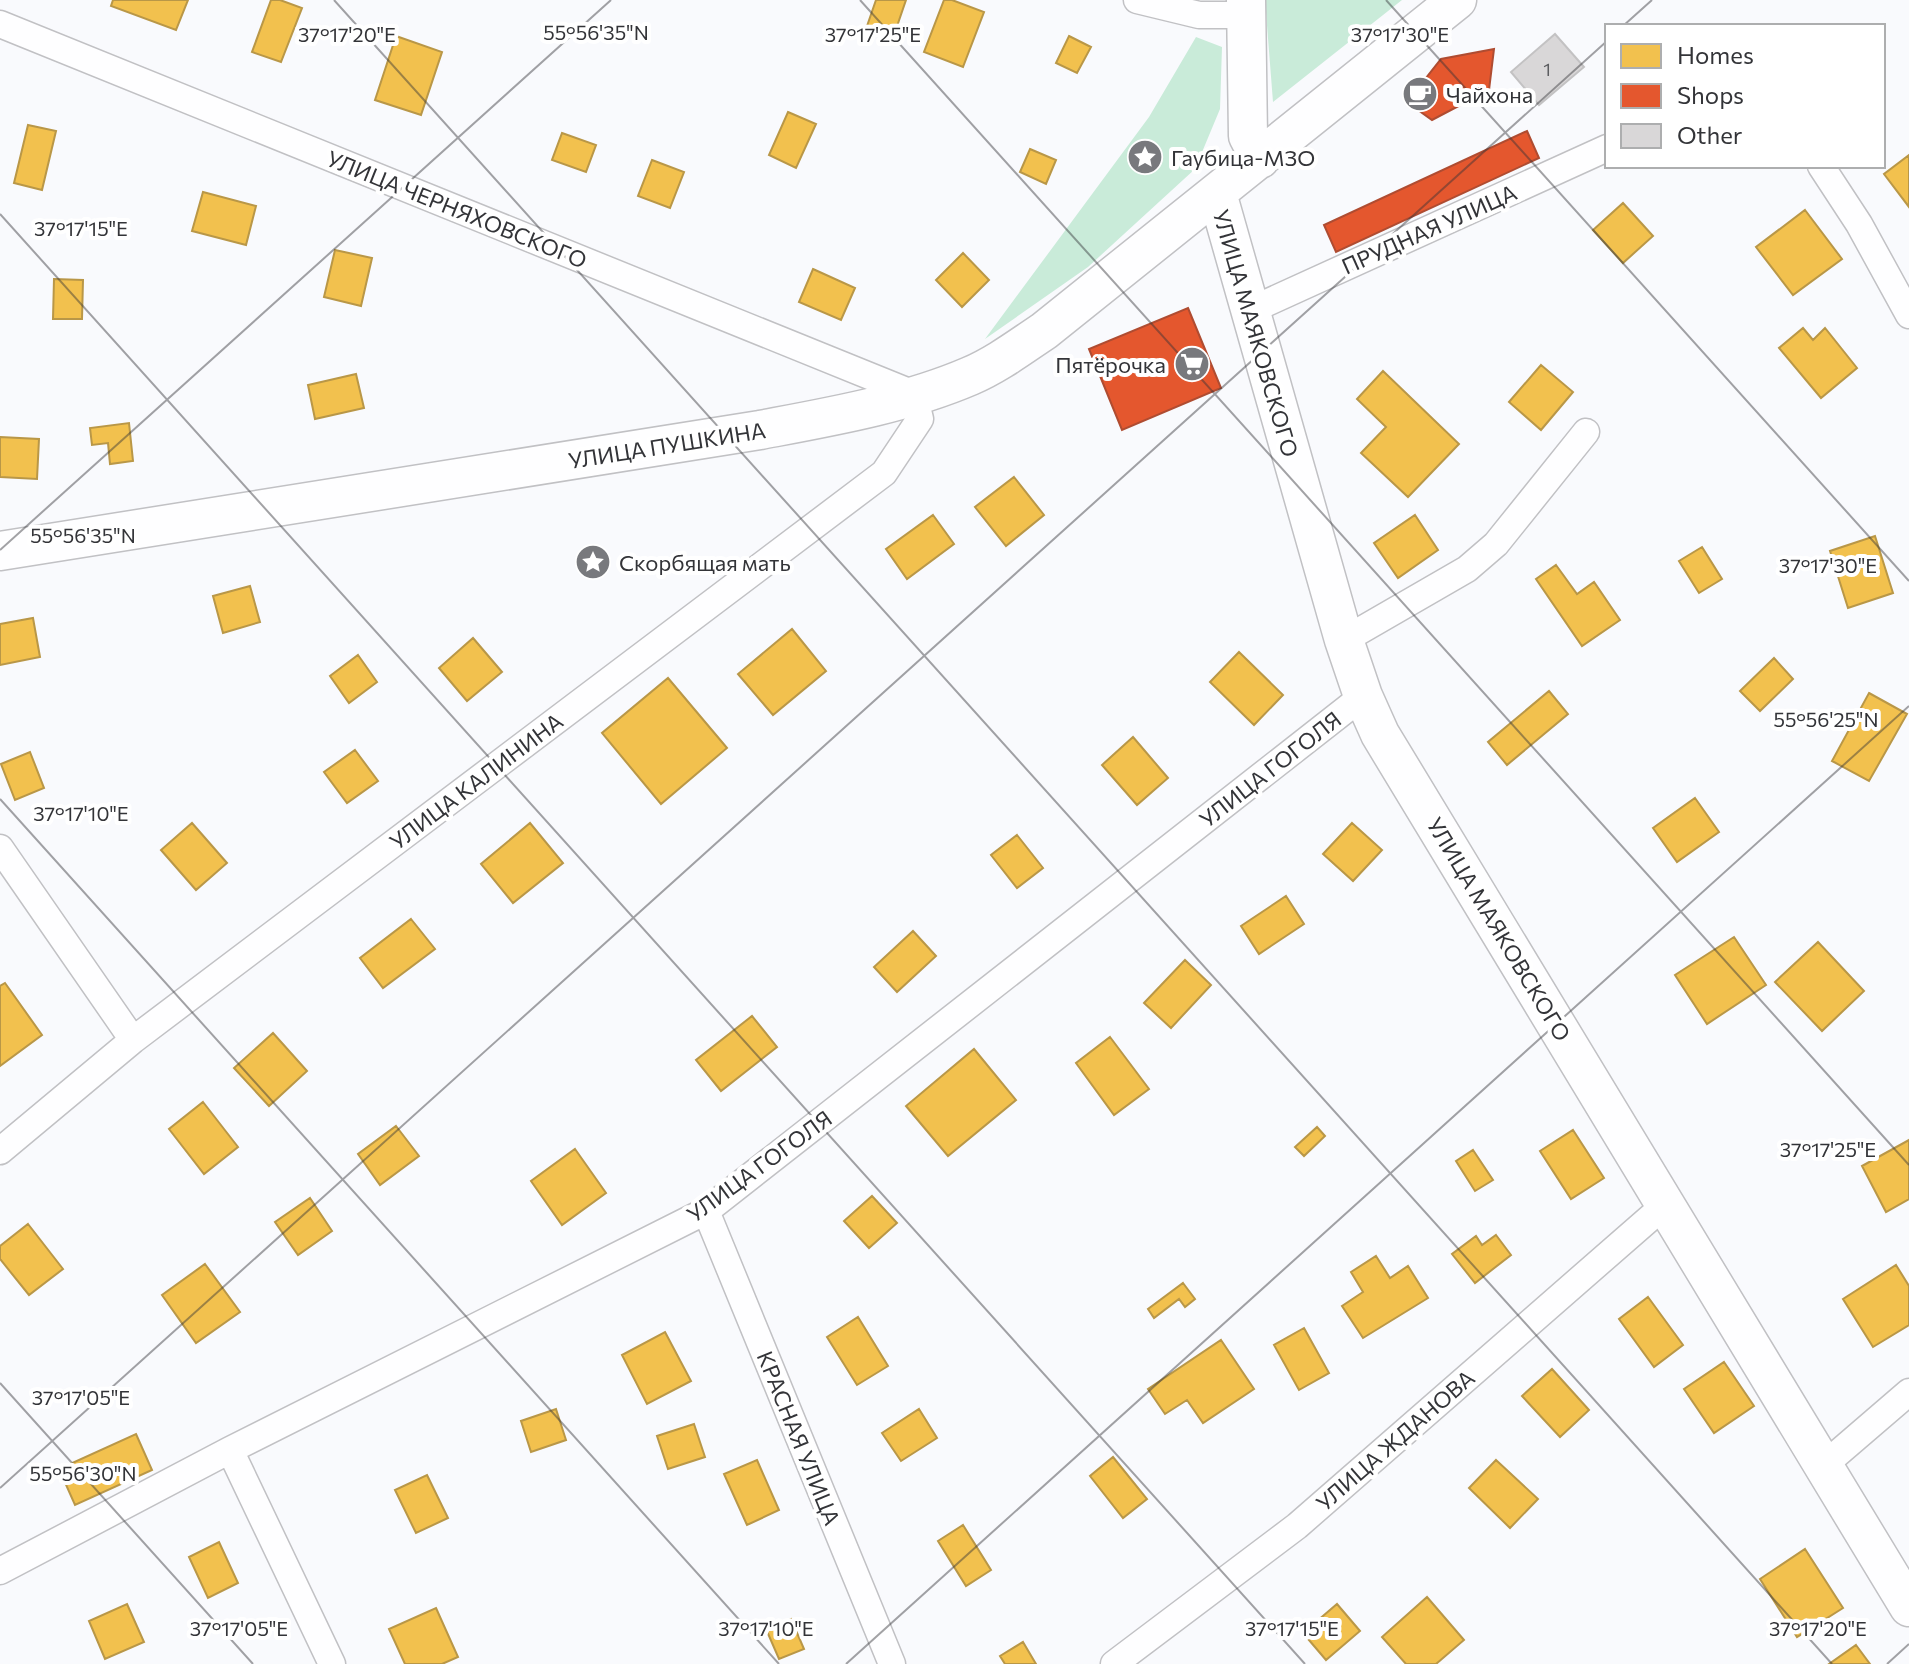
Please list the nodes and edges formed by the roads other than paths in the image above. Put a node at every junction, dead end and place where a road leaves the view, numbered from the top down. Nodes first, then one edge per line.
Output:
1 (1137, 0) edge
2 (1457, 0) edge
3 (1247, 8) edge
4 (0, 24) edge
5 (1605, 149) edge
6 (1260, 159) junction
7 (1822, 168) edge
8 (1217, 193) junction
9 (1251, 310) junction
10 (1909, 315) edge
11 (914, 394) junction
12 (1586, 432) dead end
13 (0, 551) edge
14 (1344, 640) junction
15 (1363, 696) junction
16 (0, 848) edge
17 (133, 1040) junction
18 (0, 1151) edge
19 (1666, 1204) junction
20 (706, 1211) junction
21 (1909, 1392) edge
22 (230, 1450) junction
23 (1823, 1466) junction
24 (0, 1571) edge
25 (1909, 1607) edge
26 (332, 1664) edge
27 (892, 1664) edge
28 (1114, 1664) edge

1 - 3 street
2 - 6 street, УЛИЦА ПУШКИНА
3 - 6 street
4 - 11 street, УЛИЦА ЧЕРНЯХОВСКОГО
5 - 9 street, ПРУДНАЯ УЛИЦА
6 - 8 street, УЛИЦА ПУШКИНА
7 - 10 street
8 - 9 street, УЛИЦА МАЯКОВСКОГО
8 - 11 street, УЛИЦА ПУШКИНА
9 - 14 street, УЛИЦА МАЯКОВСКОГО
11 - 13 street, УЛИЦА ПУШКИНА
11 - 17 street, УЛИЦА КАЛИНИНА
12 - 14 street
14 - 15 street, УЛИЦА МАЯКОВСКОГО
15 - 19 street, УЛИЦА МАЯКОВСКОГО
15 - 20 street, УЛИЦА ГОГОЛЯ
16 - 17 street
17 - 18 street, УЛИЦА КАЛИНИНА
19 - 23 street, УЛИЦА МАЯКОВСКОГО
19 - 28 street, УЛИЦА ЖДАНОВА
20 - 22 street, УЛИЦА ГОГОЛЯ
20 - 27 street, КРАСНАЯ УЛИЦА
21 - 23 street
22 - 24 street, УЛИЦА ГОГОЛЯ
22 - 26 street
23 - 25 street, УЛИЦА МАЯКОВСКОГО

